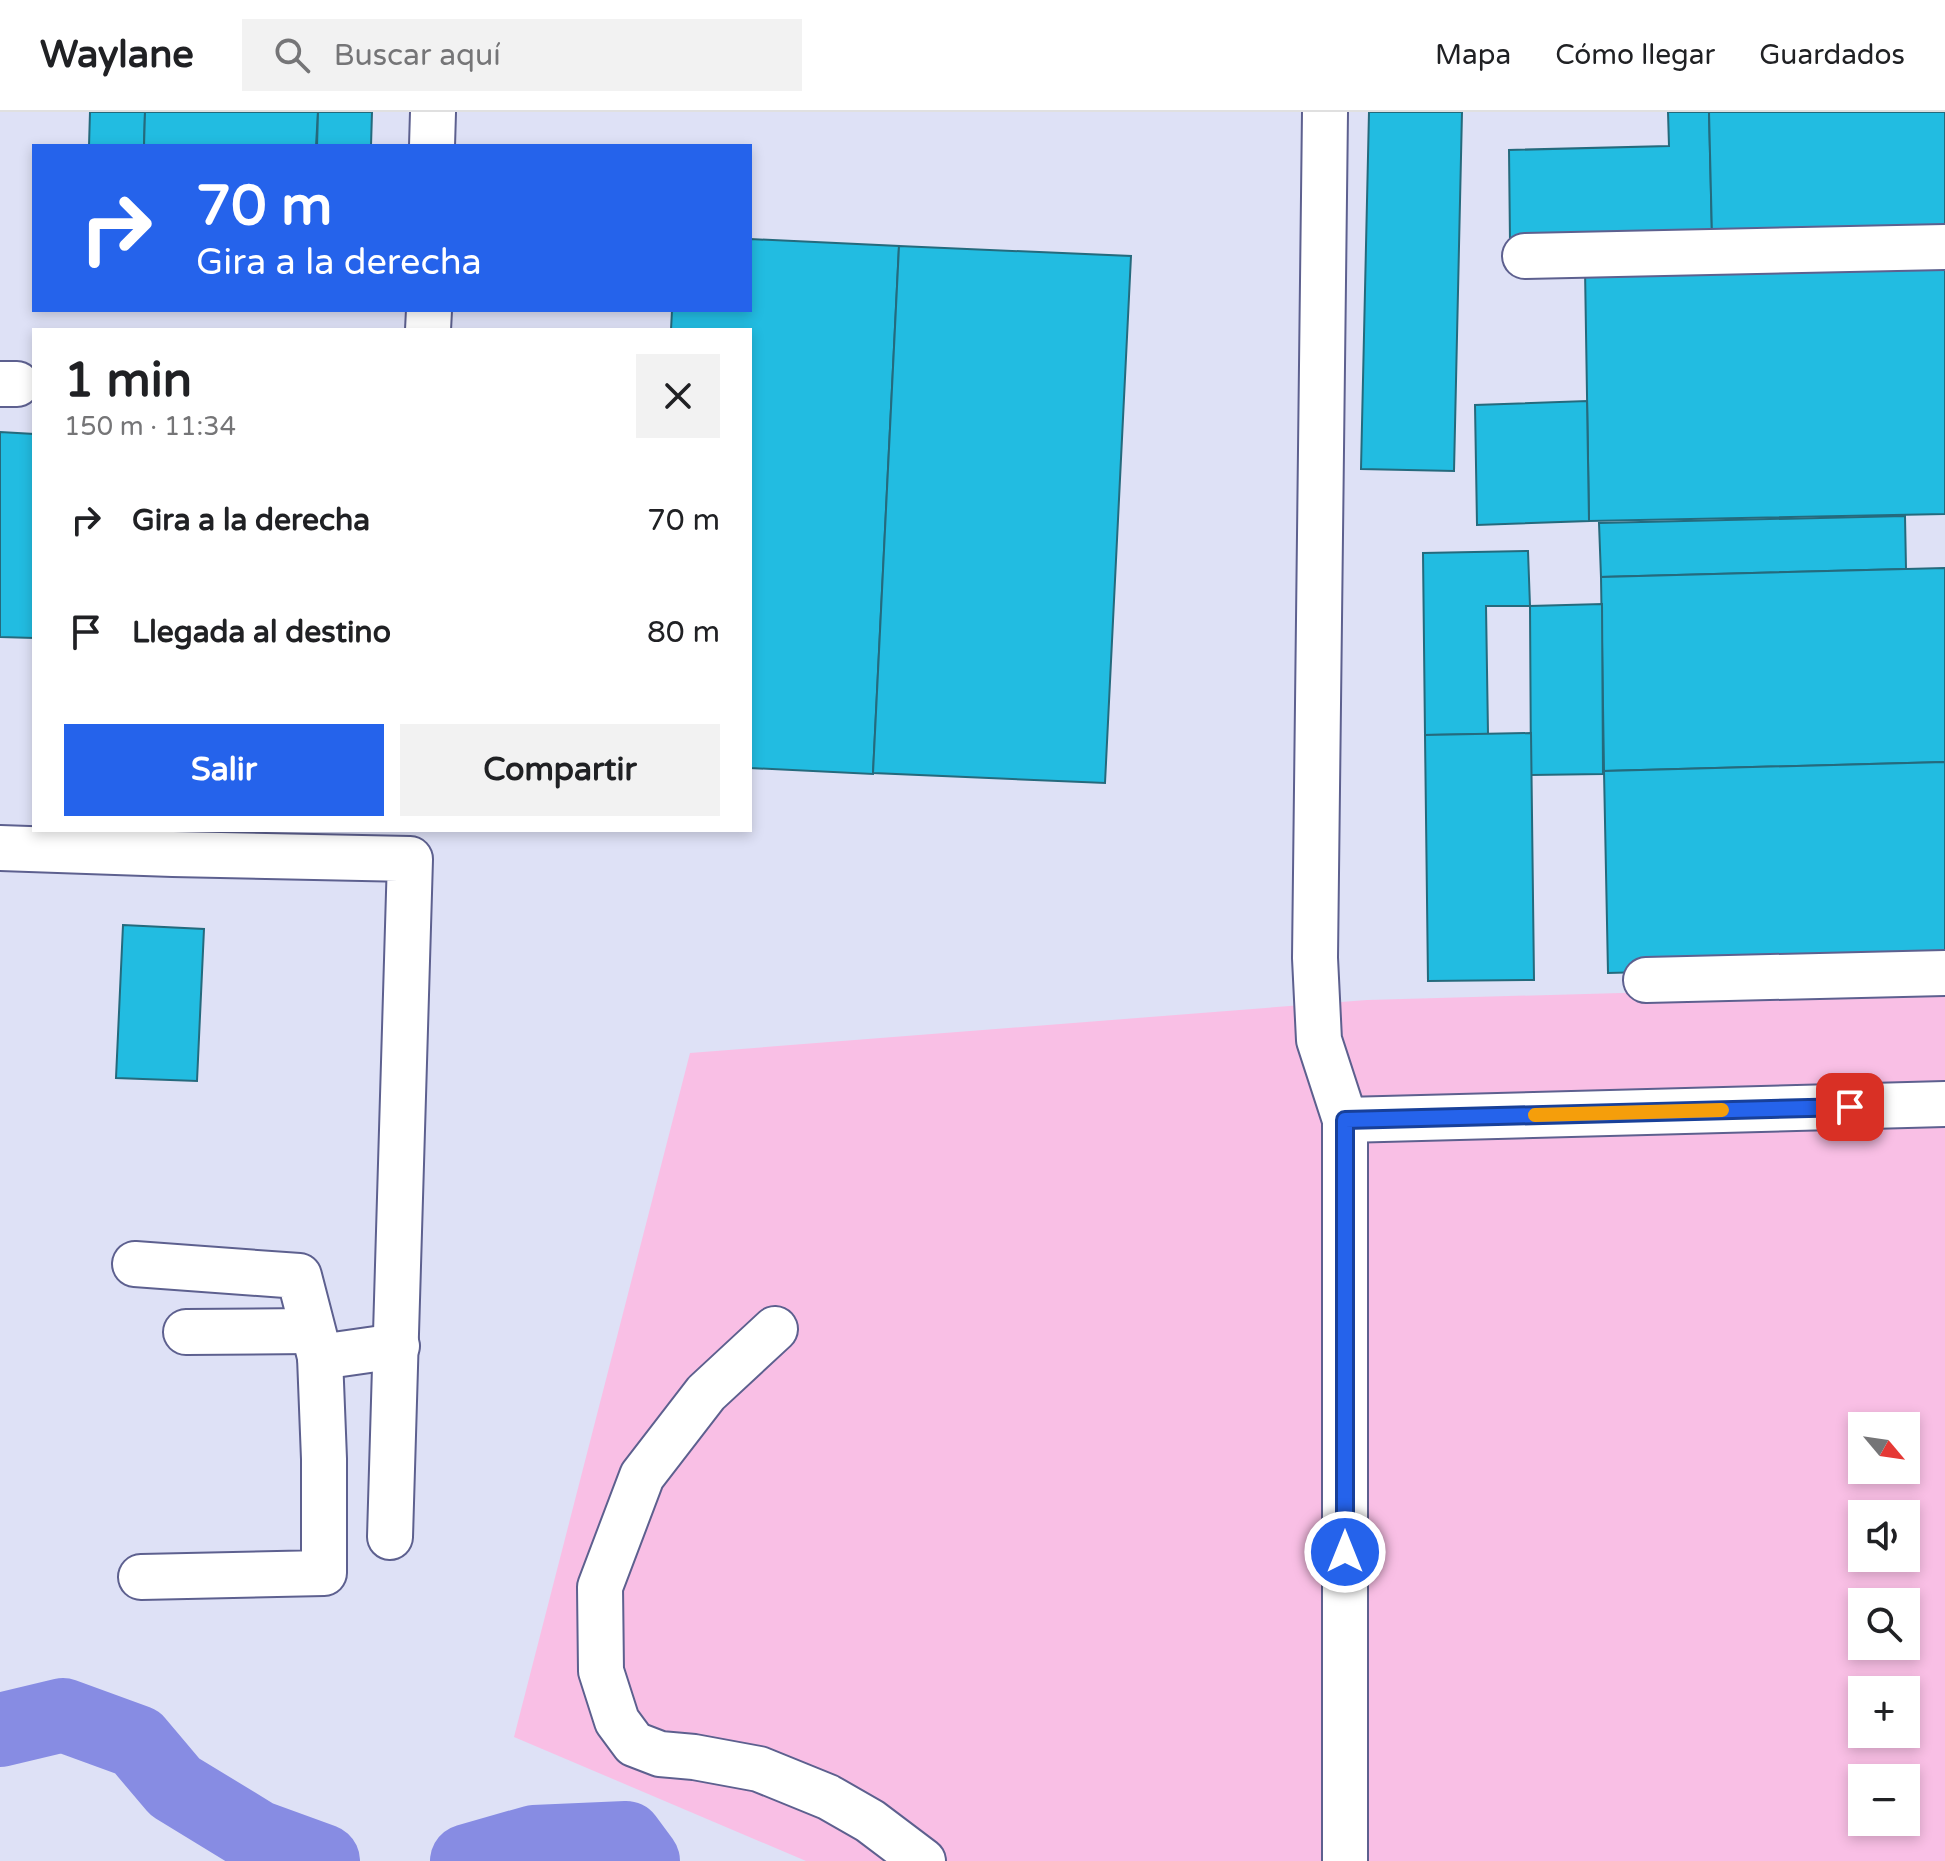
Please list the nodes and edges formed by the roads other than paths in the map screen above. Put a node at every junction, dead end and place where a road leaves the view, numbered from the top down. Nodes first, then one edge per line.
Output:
1 (433, 112) edge
2 (1325, 112) edge
3 (432, 144) edge
4 (1945, 247) edge
5 (1525, 256) dead end
6 (410, 844) edge
7 (0, 848) edge
8 (1945, 973) edge
9 (1646, 980) dead end
10 (1945, 1104) edge
11 (1345, 1120) junction
12 (135, 1264) dead end
13 (775, 1329) dead end
14 (186, 1332) dead end
15 (316, 1344) junction
16 (397, 1346) junction
17 (390, 1537) dead end
18 (141, 1577) dead end
19 (923, 1861) edge
20 (1345, 1861) edge

1 - 3 street
2 - 11 street
4 - 5 street
6 - 7 street
6 - 16 street
8 - 9 street
10 - 11 street
11 - 20 street
12 - 15 street
13 - 19 street
14 - 15 street
15 - 16 street
15 - 18 street
16 - 17 street

